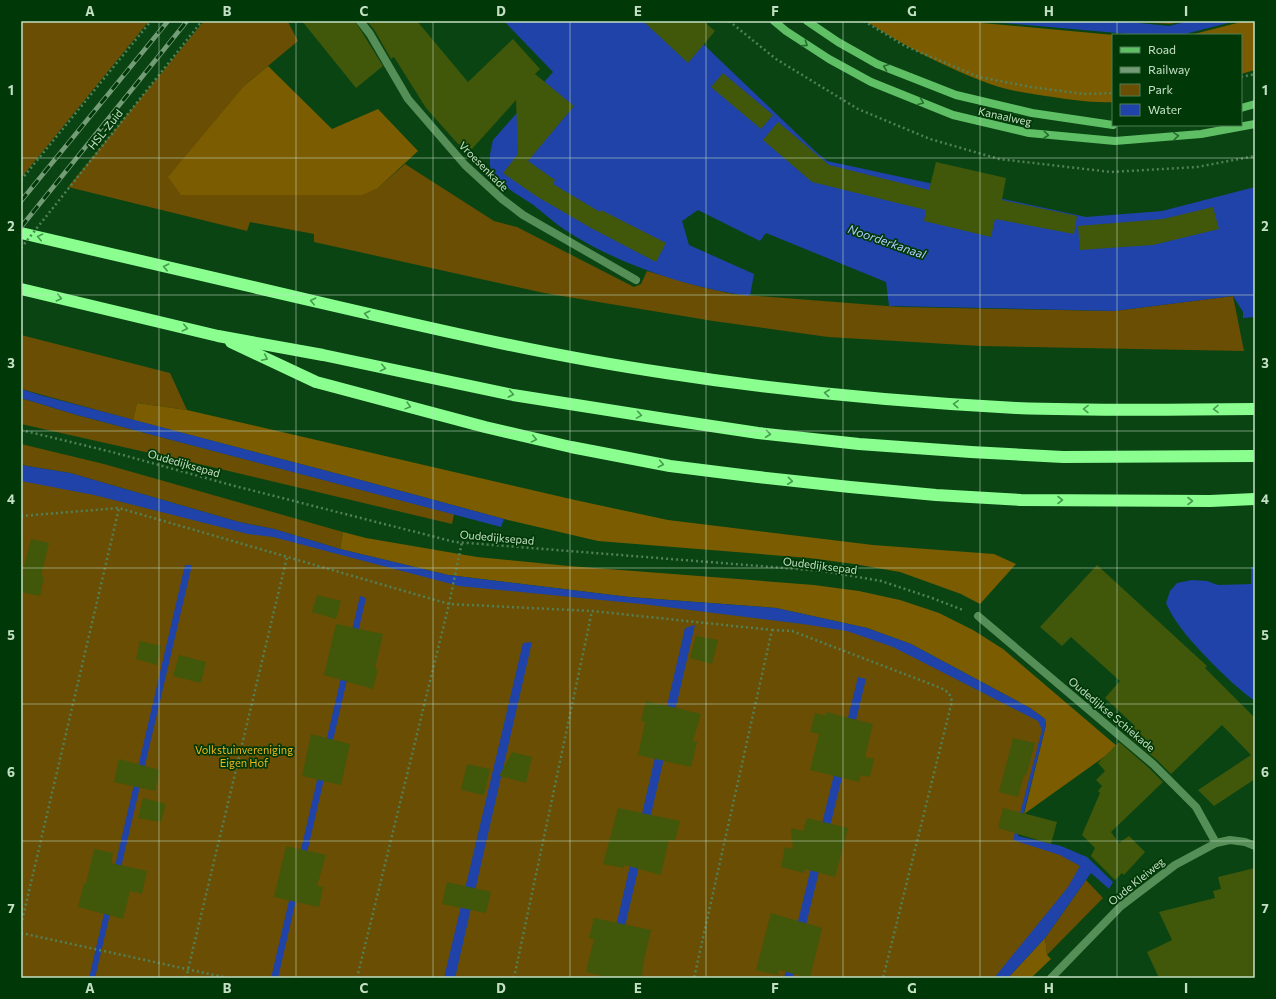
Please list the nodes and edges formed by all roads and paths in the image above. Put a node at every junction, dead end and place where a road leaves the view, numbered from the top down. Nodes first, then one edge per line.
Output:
1 (151, 21) edge
2 (202, 21) edge
3 (360, 21) edge
4 (774, 21) edge
5 (807, 21) edge
6 (864, 21) edge
7 (1255, 74) edge
8 (1242, 77) edge
9 (1112, 93) edge
10 (1255, 104) edge
11 (1242, 108) edge
12 (1255, 124) edge
13 (1112, 125) edge
14 (21, 180) edge
15 (21, 232) edge
16 (21, 248) edge
17 (636, 280) dead end
18 (21, 289) edge
19 (218, 336) junction
20 (1255, 409) edge
21 (21, 430) edge
22 (1255, 456) edge
23 (1255, 499) edge
24 (119, 508) junction
25 (21, 516) edge
26 (462, 542) junction
27 (287, 557) junction
28 (449, 604) junction
29 (592, 611) junction
30 (978, 616) joint
31 (772, 630) junction
32 (1216, 843) junction
33 (1255, 846) edge
34 (21, 925) edge
35 (21, 932) edge
36 (188, 969) junction
37 (186, 978) edge
38 (228, 978) edge
39 (357, 978) edge
40 (514, 978) edge
41 (694, 978) edge
42 (883, 978) edge
43 (1051, 978) edge

1 - 14 path
2 - 16 path, HSL-Zuid, bridge
3 - 17 street, Vroesenkade
4 -> 12 main road, Kanaalweg
13 -> 5 main road, Kanaalweg
6 - 9 path
7 - 8 path
10 - 11 main road
20 -> 15 highway
18 -> 19 highway
19 -> 22 highway
19 -> 23 highway
21 - 26 path, Oudedijksepad
24 - 25 path
24 - 27 path
24 - 34 path
26 - 28 path
26 - 30 path, Oudedijksepad
27 - 28 path
27 - 36 path
28 - 29 path
28 - 39 path
29 - 31 path
29 - 40 path
30 - 32 street, Oudedijkse Schiekade
31 - 41 path
31 - 42 path
32 - 33 street, Oude Kleiweg
32 - 43 street, Oude Kleiweg
35 - 36 path
36 - 37 path
36 - 38 path

